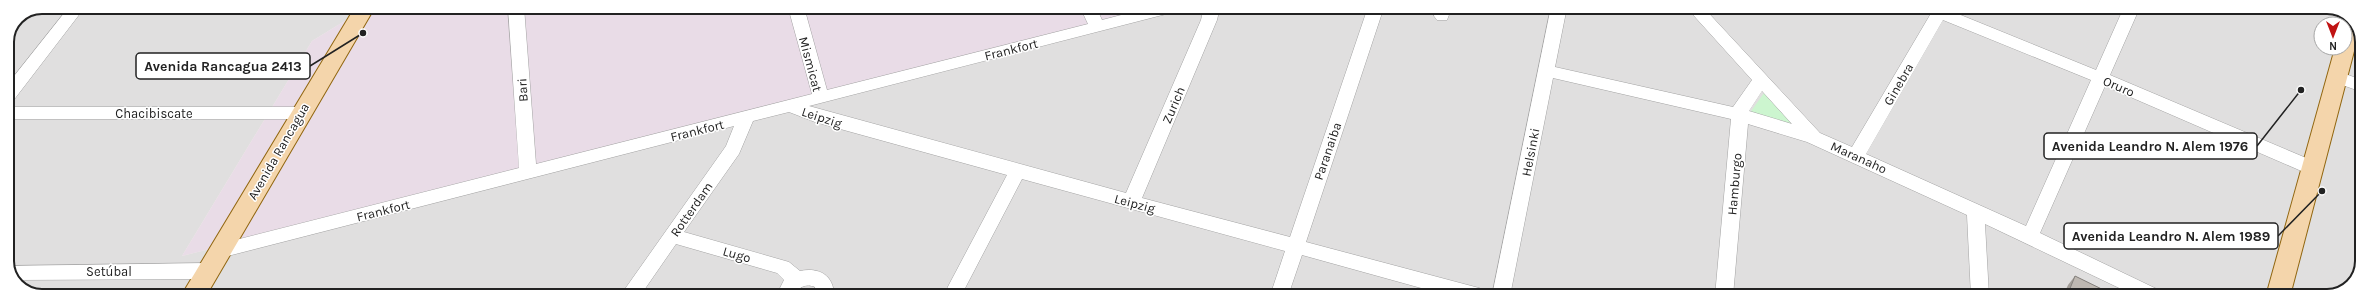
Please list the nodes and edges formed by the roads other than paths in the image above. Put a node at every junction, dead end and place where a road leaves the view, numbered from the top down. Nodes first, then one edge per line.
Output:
1 (72, 14) edge
2 (361, 14) edge
3 (517, 14) edge
4 (798, 14) edge
5 (1091, 14) edge
6 (1147, 14) edge
7 (1210, 14) edge
8 (1374, 14) edge
9 (1558, 14) edge
10 (1701, 14) edge
11 (1931, 14) edge
12 (1943, 14) edge
13 (2129, 14) edge
14 (1097, 27) junction
15 (2343, 56) edge
16 (1546, 72) junction
17 (2337, 77) junction
18 (2101, 78) junction
19 (1761, 79) junction
20 (2355, 83) edge
21 (14, 88) edge
22 (821, 98) junction
23 (792, 106) junction
24 (14, 113) edge
25 (300, 113) junction
26 (1740, 115) junction
27 (746, 117) junction
28 (1813, 137) junction
29 (1856, 155) junction
30 (2312, 168) junction
31 (1017, 171) junction
32 (528, 173) junction
33 (1131, 202) junction
34 (1976, 212) junction
35 (673, 236) junction
36 (2030, 236) junction
37 (1294, 246) junction
38 (214, 261) junction
39 (16, 272) edge
40 (797, 280) junction
41 (197, 289) edge
42 (635, 289) edge
43 (787, 289) edge
44 (825, 289) edge
45 (956, 289) edge
46 (1280, 289) edge
47 (1453, 289) edge
48 (1502, 289) edge
49 (1725, 289) edge
50 (1980, 289) edge
51 (2140, 289) edge
52 (2280, 289) edge

1 - 21 street
2 - 25 main road, Avenida Rancagua
3 - 32 street, Bari
4 - 22 street, Mismicat
5 - 14 street
6 - 14 street, Frankfort
7 - 33 street, Zurich
8 - 37 street, Paranaiba
9 - 16 street, Helsinki
10 - 19 street
11 - 29 street, Ginebra
12 - 18 street, Oruro
13 - 18 street
14 - 22 street, Frankfort
15 - 17 main road
16 - 26 street, Maranaho
16 - 48 street, Helsinki
17 - 20 street
17 - 30 main road
18 - 30 street, Oruro
18 - 36 street
19 - 26 street, Hamburgo
19 - 28 street
22 - 23 street, Frankfort
23 - 27 street, Frankfort
23 - 31 street, Leipzig
24 - 25 street, Chacibiscate
25 - 38 main road, Avenida Rancagua
26 - 28 street, Maranaho
26 - 49 street, Hamburgo
27 - 32 street, Frankfort
27 - 35 street, Rotterdam
28 - 29 street, Maranaho
29 - 34 street, Maranaho
30 - 52 main road
31 - 33 street, Leipzig
31 - 45 street
32 - 38 street, Frankfort
33 - 37 street, Leipzig
34 - 36 street, Maranaho
34 - 50 street
35 - 40 street, Lugo
35 - 42 street, Rotterdam
36 - 51 street, Maranaho
37 - 46 street, Paranaiba
37 - 47 street, Leipzig
38 - 39 street, Setúbal
38 - 41 main road, Avenida Rancagua
40 - 43 street
40 - 44 street

